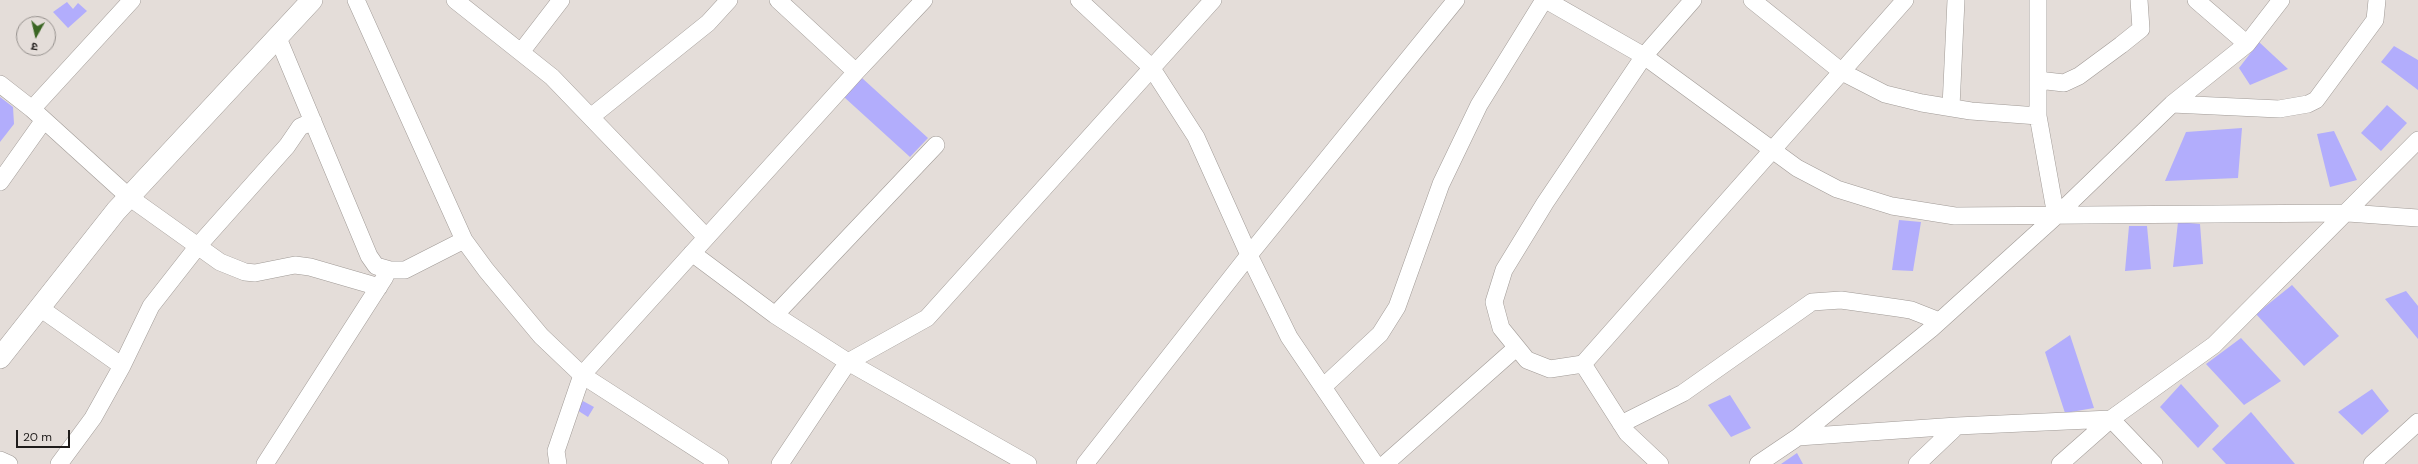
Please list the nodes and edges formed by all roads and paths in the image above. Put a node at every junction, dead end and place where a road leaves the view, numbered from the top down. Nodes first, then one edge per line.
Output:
1 (132, 0) edge
2 (312, 0) edge
3 (356, 0) edge
4 (456, 0) edge
5 (561, 0) edge
6 (729, 0) edge
7 (778, 0) edge
8 (924, 0) edge
9 (1079, 0) edge
10 (1213, 0) edge
11 (1456, 0) edge
12 (1545, 0) edge
13 (1693, 0) edge
14 (1752, 0) edge
15 (1905, 0) edge
16 (1956, 0) edge
17 (2038, 0) edge
18 (2139, 0) edge
19 (2196, 0) edge
20 (2281, 0) edge
21 (2377, 0) edge
22 (278, 38) junction
23 (2247, 44) junction
24 (521, 52) junction
25 (1644, 56) junction
26 (1151, 67) junction
27 (856, 72) junction
28 (1842, 72) junction
29 (2038, 80) junction
30 (0, 84) edge
31 (2172, 104) junction
32 (1951, 108) junction
33 (38, 114) junction
34 (592, 116) junction
35 (2038, 116) junction
36 (313, 121) junction
37 (2418, 140) edge
38 (936, 145) dead end
39 (1772, 151) junction
40 (0, 182) edge
41 (129, 198) junction
42 (2348, 213) junction
43 (2056, 216) junction
44 (2418, 218) edge
45 (706, 237) junction
46 (464, 240) junction
47 (198, 246) junction
48 (692, 253) junction
49 (1249, 255) junction
50 (390, 270) junction
51 (379, 286) junction
52 (40, 308) junction
53 (775, 315) junction
54 (1939, 321) junction
55 (1516, 348) junction
56 (0, 358) edge
57 (848, 362) junction
58 (1583, 364) junction
59 (122, 366) junction
60 (582, 375) junction
61 (1323, 387) junction
62 (2111, 419) junction
63 (2418, 422) edge
64 (1621, 424) junction
65 (1957, 426) junction
66 (1798, 437) junction
67 (0, 460) edge
68 (9, 464) edge
69 (59, 464) edge
70 (264, 464) edge
71 (558, 464) edge
72 (720, 464) edge
73 (780, 464) edge
74 (1028, 464) edge
75 (1086, 464) edge
76 (1375, 464) edge
77 (1385, 464) edge
78 (1660, 464) edge
79 (1758, 464) edge
80 (1916, 464) edge
81 (2060, 464) edge
82 (2154, 464) edge
83 (2372, 464) edge

1 - 33 street
2 - 22 street
3 - 46 street
4 - 24 street
5 - 24 street
6 - 34 street
7 - 27 street
8 - 27 street
9 - 26 street
10 - 26 street
11 - 49 street
12 - 25 street
12 - 61 street
13 - 25 street
14 - 28 street
15 - 28 street
16 - 32 street
17 - 29 street
18 - 29 street
19 - 23 street
20 - 23 street
21 - 31 street
22 - 36 street
22 - 41 street
23 - 31 street
24 - 34 street
25 - 39 street
25 - 55 street
26 - 49 street
26 - 57 street
27 - 45 street
28 - 32 street
28 - 39 street
29 - 35 street
30 - 33 street
31 - 43 street
32 - 35 street
33 - 40 street
33 - 41 street
34 - 45 street
35 - 43 street
36 - 47 street
36 - 50 street
37 - 42 street
38 - 53 street
39 - 43 street
39 - 58 street
41 - 47 street
41 - 52 street
42 - 43 street
42 - 44 street
42 - 62 street
43 - 54 street
45 - 48 street
46 - 50 street
46 - 60 street
47 - 51 street
47 - 59 street
48 - 53 street
48 - 60 street
49 - 61 street
49 - 75 street
50 - 51 street
51 - 70 street
52 - 56 street
52 - 59 street
53 - 57 street
54 - 64 street
54 - 66 street
55 - 58 street
55 - 77 street
57 - 73 street
57 - 74 street
58 - 64 street
59 - 69 street
60 - 71 street
60 - 72 street
61 - 76 street
62 - 65 street
62 - 81 street
62 - 82 street
63 - 83 street
64 - 78 street
65 - 66 street
65 - 80 street
66 - 79 street
67 - 68 street

